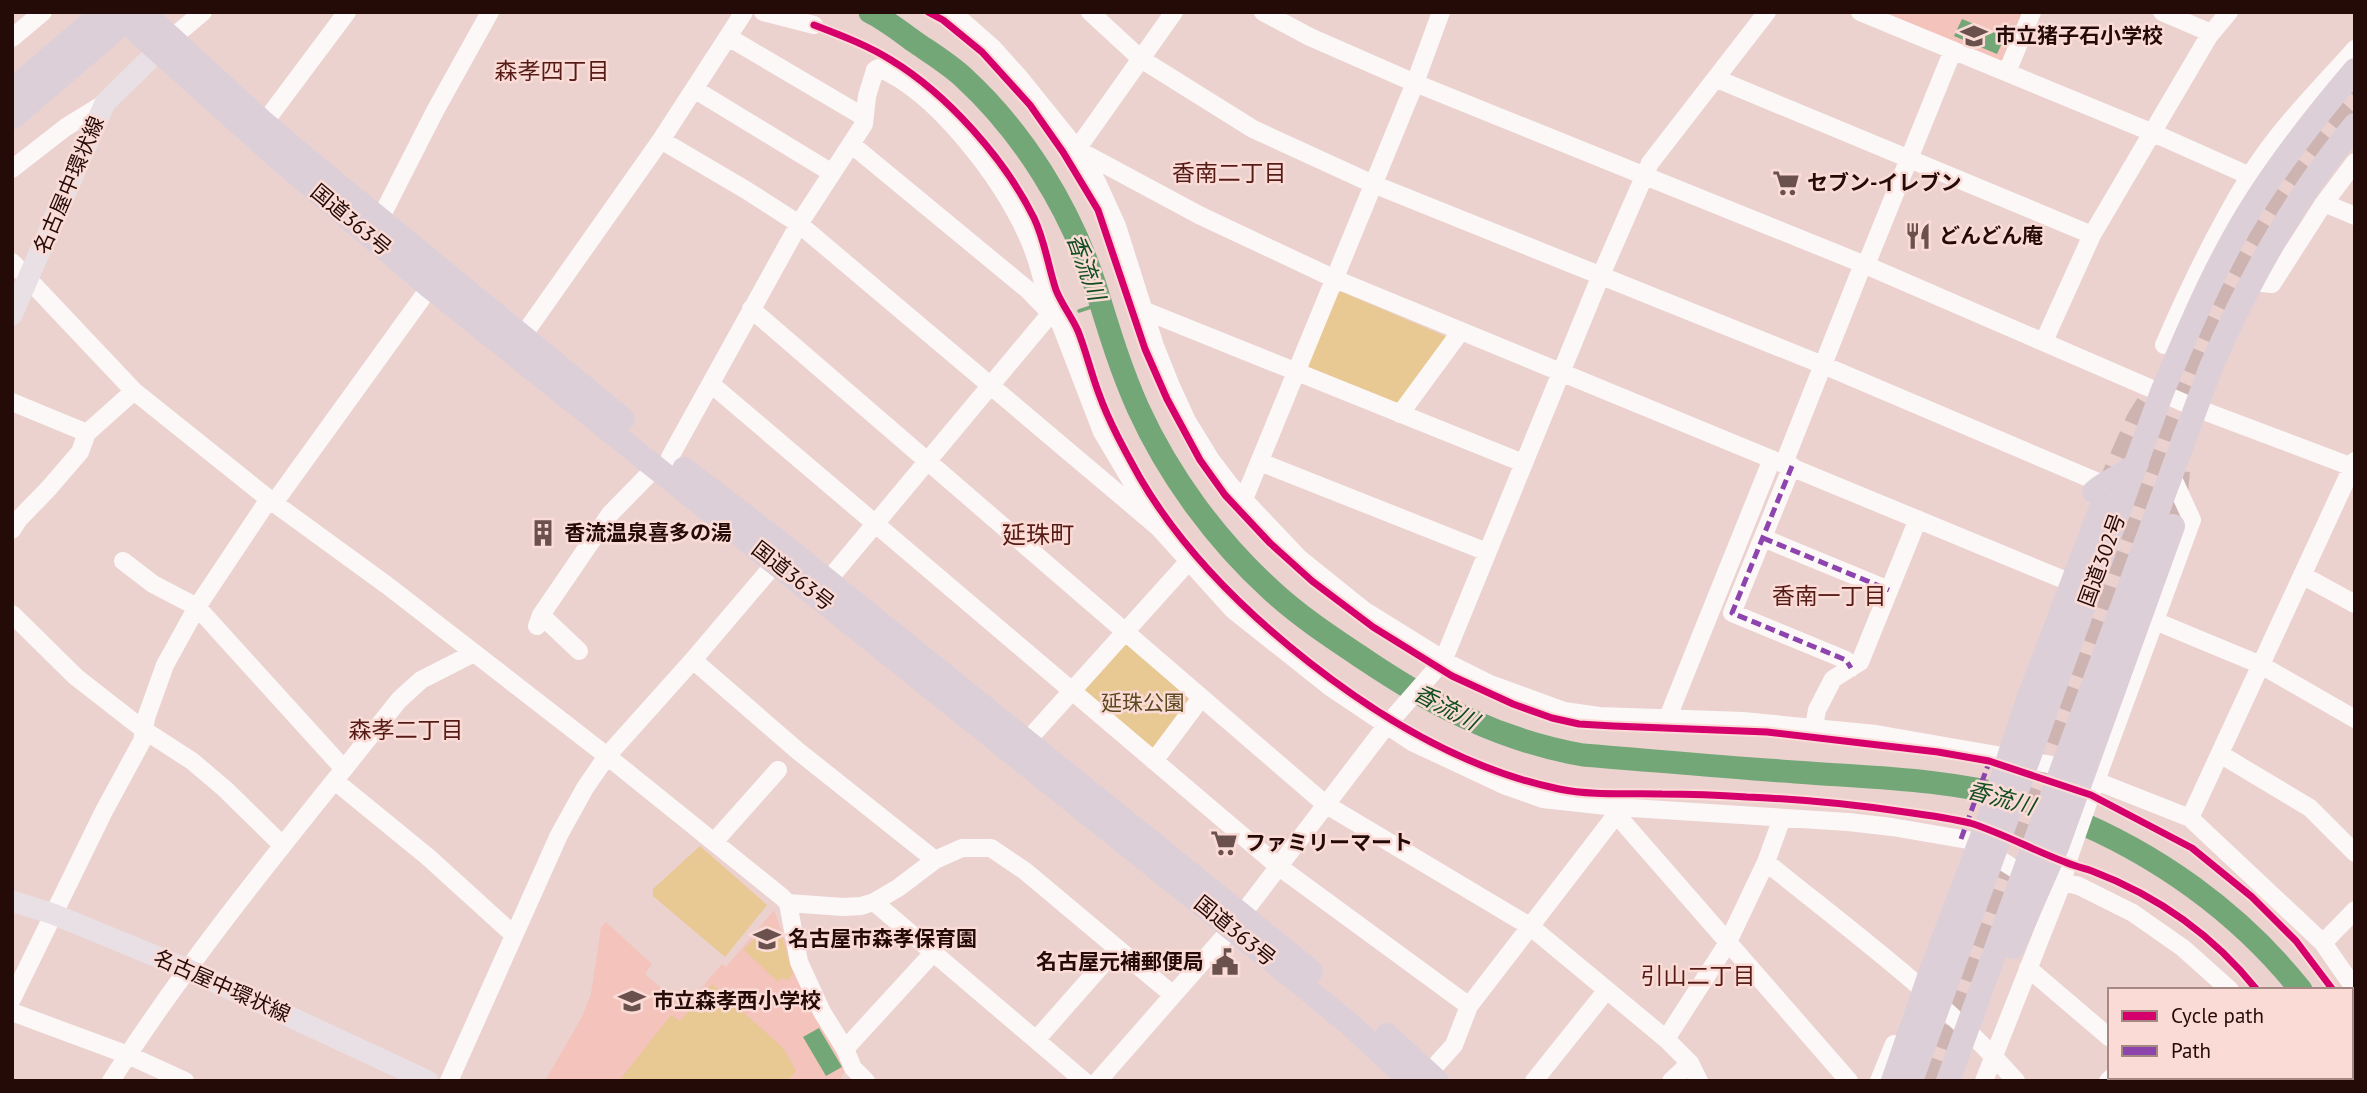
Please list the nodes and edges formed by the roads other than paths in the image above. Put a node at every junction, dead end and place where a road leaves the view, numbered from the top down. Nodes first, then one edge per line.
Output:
1 (43, 12) edge
2 (115, 12) edge
3 (136, 12) edge
4 (144, 12) edge
5 (203, 12) edge
6 (347, 12) edge
7 (490, 12) edge
8 (744, 12) edge
9 (763, 12) edge
10 (952, 12) edge
11 (1090, 12) edge
12 (1174, 12) edge
13 (1263, 12) edge
14 (1441, 12) edge
15 (1767, 12) edge
16 (1860, 12) edge
17 (2032, 12) edge
18 (2162, 12) edge
19 (2229, 12) edge
20 (814, 25) dead end
21 (98, 26) edge
22 (2211, 33) junction
23 (728, 37) junction
24 (12, 38) edge
25 (165, 44) junction
26 (2355, 49) edge
27 (1953, 50) junction
28 (1141, 59) junction
29 (2355, 70) edge
30 (2007, 72) junction
31 (1717, 79) junction
32 (1415, 83) junction
33 (694, 89) junction
34 (12, 90) edge
35 (2325, 93) junction
36 (104, 103) junction
37 (864, 117) junction
38 (12, 118) edge
39 (264, 123) junction
40 (2355, 125) edge
41 (2151, 132) junction
42 (661, 140) junction
43 (851, 144) junction
44 (1077, 149) junction
45 (1910, 158) junction
46 (2355, 162) edge
47 (12, 169) edge
48 (832, 173) junction
49 (1644, 176) junction
50 (2250, 176) junction
51 (1373, 184) junction
52 (2324, 203) junction
53 (2355, 216) edge
54 (379, 221) junction
55 (799, 224) junction
56 (2092, 234) junction
57 (12, 262) edge
58 (1865, 265) junction
59 (1601, 275) junction
60 (28, 279) junction
61 (1335, 279) junction
62 (2251, 282) junction
63 (430, 287) junction
64 (2190, 306) junction
65 (751, 309) junction
66 (1143, 310) junction
67 (1051, 313) junction
68 (12, 315) edge
69 (1461, 331) junction
70 (522, 337) junction
71 (2044, 341) junction
72 (2164, 345) dead end
73 (1823, 365) junction
74 (1297, 371) junction
75 (1563, 373) junction
76 (710, 384) junction
77 (991, 384) junction
78 (134, 391) junction
79 (2162, 392) junction
80 (12, 402) edge
81 (2196, 408) junction
82 (1400, 414) junction
83 (87, 433) junction
84 (928, 460) junction
85 (663, 462) junction
86 (1261, 462) junction
87 (1523, 463) junction
88 (1783, 463) junction
89 (2137, 463) junction
90 (2354, 465) edge
91 (2171, 474) junction
92 (2098, 498) junction
93 (1244, 499) junction
94 (272, 501) junction
95 (1918, 519) junction
96 (875, 523) junction
97 (2173, 526) tunnel mouth
98 (1158, 527) junction
99 (12, 530) edge
100 (1763, 538) junction
101 (1487, 552) junction
102 (782, 555) junction
103 (123, 561) dead end
104 (1188, 562) junction
105 (2302, 575) junction
106 (2062, 579) junction
107 (822, 587) junction
108 (1889, 590) junction
109 (2355, 604) edge
110 (197, 607) junction
111 (12, 614) edge
112 (2155, 621) junction
113 (1124, 632) junction
114 (579, 651) dead end
115 (474, 653) junction
116 (693, 660) junction
117 (2261, 665) junction
118 (1440, 666) junction
119 (1851, 668) junction
120 (1071, 691) junction
121 (1201, 698) junction
122 (1668, 717) junction
123 (2355, 719) edge
124 (1388, 723) junction
125 (1814, 727) junction
126 (145, 730) junction
127 (1026, 742) junction
128 (2081, 750) junction
129 (2220, 754) junction
130 (607, 756) junction
131 (1998, 759) junction
132 (1154, 761) junction
133 (778, 770) dead end
134 (340, 775) junction
135 (2093, 789) junction
136 (1325, 804) junction
137 (1616, 811) junction
138 (1783, 818) junction
139 (2190, 818) junction
140 (1974, 835) junction
141 (713, 842) junction
142 (282, 845) junction
143 (2355, 853) edge
144 (935, 860) junction
145 (1766, 862) junction
146 (1278, 866) junction
147 (2063, 881) junction
148 (12, 901) edge
149 (874, 902) junction
150 (788, 903) junction
151 (2355, 910) edge
152 (53, 914) junction
153 (1236, 921) junction
154 (1531, 927) junction
155 (514, 935) junction
156 (2323, 943) junction
157 (1727, 944) junction
158 (1117, 948) junction
159 (933, 953) junction
160 (2028, 968) junction
161 (187, 969) junction
162 (2219, 986) edge
163 (2355, 989) edge
164 (1606, 991) junction
165 (1173, 995) junction
166 (12, 999) edge
167 (1923, 1004) junction
168 (1469, 1006) junction
169 (12, 1012) edge
170 (2108, 1036) edge
171 (1666, 1039) junction
172 (1036, 1040) junction
173 (845, 1049) junction
174 (128, 1055) junction
175 (1994, 1055) junction
176 (1690, 1063) junction
177 (854, 1077) edge
178 (417, 1078) edge
179 (1427, 1080) edge
180 (111, 1081) edge
181 (185, 1081) edge
182 (449, 1081) edge
183 (1084, 1081) edge
184 (1098, 1081) edge
185 (1534, 1081) edge
186 (1671, 1081) edge
187 (1699, 1081) edge
188 (1849, 1081) edge
189 (1880, 1081) edge
190 (1893, 1081) edge
191 (1911, 1081) edge
192 (1948, 1081) edge
193 (1984, 1081) edge
194 (2016, 1081) edge

1 - 24 street
2 - 25 highway, 国道363号
3 - 21 highway
4 - 25 highway, 国道363号
5 - 25 street
6 - 39 street
7 - 54 street
8 - 23 street
9 - 20 street
10 - 44 street
11 - 28 street
12 - 28 street
13 - 32 street
14 - 32 street
15 - 31 street
16 - 27 street
17 - 30 street
18 - 22 street
19 - 22 street
21 - 34 highway
21 - 38 highway
22 - 41 street
23 - 33 street
23 - 37 street
25 - 36 main road, 名古屋中環状線
25 - 39 highway, 国道363号
25 - 63 highway, 国道363号
26 - 35 street
27 - 30 street
27 - 45 street
28 - 44 street
28 - 51 street
29 - 35 highway, 国道302号
30 - 41 street
31 - 45 street
31 - 49 street
32 - 49 street
32 - 51 street
33 - 42 street
33 - 48 street
35 - 50 street
35 - 64 highway, 国道302号
36 - 47 street
36 - 60 main road, 名古屋中環状線
37 - 43 street
37 - 67 street
39 - 54 highway, 国道363号
40 - 62 highway, 国道302号
41 - 50 street
41 - 56 street
42 - 55 street
42 - 70 street
43 - 48 street
43 - 67 street
44 - 61 street
44 - 66 street
45 - 56 street
45 - 58 street
46 - 52 street
48 - 55 street
49 - 58 street
49 - 59 street
50 - 64 street
51 - 59 street
51 - 61 street
52 - 53 street
52 - 62 street
54 - 70 highway, 国道363号
55 - 65 street
55 - 77 street
56 - 71 street
57 - 60 street
58 - 71 street
58 - 73 street
59 - 73 street
59 - 75 street
60 - 68 main road, 名古屋中環状線
60 - 78 street
61 - 69 street
61 - 74 street
62 - 81 highway, 国道302号
63 - 85 highway, 国道363号
63 - 94 street
64 - 72 street
64 - 79 highway, 国道302号
65 - 76 street
65 - 84 street
66 - 74 street
66 - 93 street
67 - 77 street
67 - 98 street
69 - 75 street
69 - 82 street
70 - 85 highway, 国道363号
71 - 79 street
73 - 88 street
73 - 92 street
74 - 82 street
74 - 86 street
75 - 87 street
75 - 88 street
76 - 85 street
76 - 96 street
77 - 84 street
77 - 98 street
78 - 83 street
78 - 94 street
79 - 81 street
79 - 89 highway, 国道302号
80 - 83 street
81 - 90 street
81 - 91 highway, 国道302号
82 - 87 street
83 - 99 street
84 - 96 street
84 - 113 street
85 - 102 highway, 国道363号
85 - 114 street
86 - 93 street
86 - 101 street
87 - 101 street
88 - 95 street
88 - 100 street
88 - 122 street
89 - 92 highway
89 - 167 highway, 国道302号
90 - 105 street
91 - 112 street
91 - 128 highway, 国道302号
92 - 106 street
92 - 140 highway
93 - 118 street
94 - 110 street
94 - 115 street
95 - 106 street
95 - 108 street
96 - 107 street
96 - 120 street
97 - 128 highway
98 - 104 street
100 - 108 street
100 - 119 street
101 - 118 street
102 - 107 highway, 国道363号
102 - 116 street
103 - 110 street
104 - 113 street
104 - 124 street
105 - 109 street
105 - 117 street
106 - 131 street
107 - 127 highway, 国道363号
107 - 153 highway, 国道363号
108 - 119 street
110 - 126 street
110 - 134 street
111 - 126 street
112 - 117 street
112 - 135 street
113 - 120 street
113 - 121 street
115 - 130 street
115 - 134 street
116 - 130 street
116 - 144 street
117 - 123 street
117 - 129 street
118 - 122 street
118 - 124 street
119 - 125 street
120 - 127 street
120 - 132 street
121 - 132 street
121 - 136 street
122 - 125 street
124 - 136 street
124 - 137 street
125 - 131 street
126 - 142 street
126 - 152 street
127 - 153 highway, 国道363号
128 - 192 highway, 国道302号
129 - 139 street
129 - 143 street
130 - 141 street
130 - 155 street
131 - 135 street
131 - 140 street
132 - 146 street
133 - 141 street
134 - 142 street
134 - 155 street
135 - 139 street
135 - 147 street
136 - 146 street
136 - 154 street
137 - 138 street
137 - 154 street
137 - 157 street
138 - 140 street
138 - 145 street
139 - 156 street
140 - 147 street
140 - 167 highway
141 - 150 street
142 - 161 street
144 - 149 street
144 - 158 street
145 - 157 street
145 - 167 street
146 - 153 street
146 - 168 street
147 - 160 street
147 - 162 street
148 - 152 main road, 名古屋中環状線
149 - 150 street
149 - 159 street
150 - 173 street
151 - 156 street
152 - 161 main road, 名古屋中環状線
152 - 166 street
153 - 165 street
153 - 179 highway, 国道363号
154 - 164 street
154 - 168 street
155 - 182 street
156 - 163 street
157 - 171 street
157 - 188 street
158 - 165 street
158 - 172 street
159 - 172 street
159 - 173 street
160 - 170 street
160 - 175 street
161 - 174 street
161 - 178 main road, 名古屋中環状線
164 - 171 street
164 - 185 street
165 - 184 street
167 - 175 street
167 - 189 street
167 - 190 highway
167 - 191 highway, 国道302号
168 - 179 street
169 - 174 street
171 - 176 street
172 - 183 street
173 - 177 street
174 - 180 street
174 - 181 street
175 - 193 street
175 - 194 street
176 - 186 street
176 - 187 street

